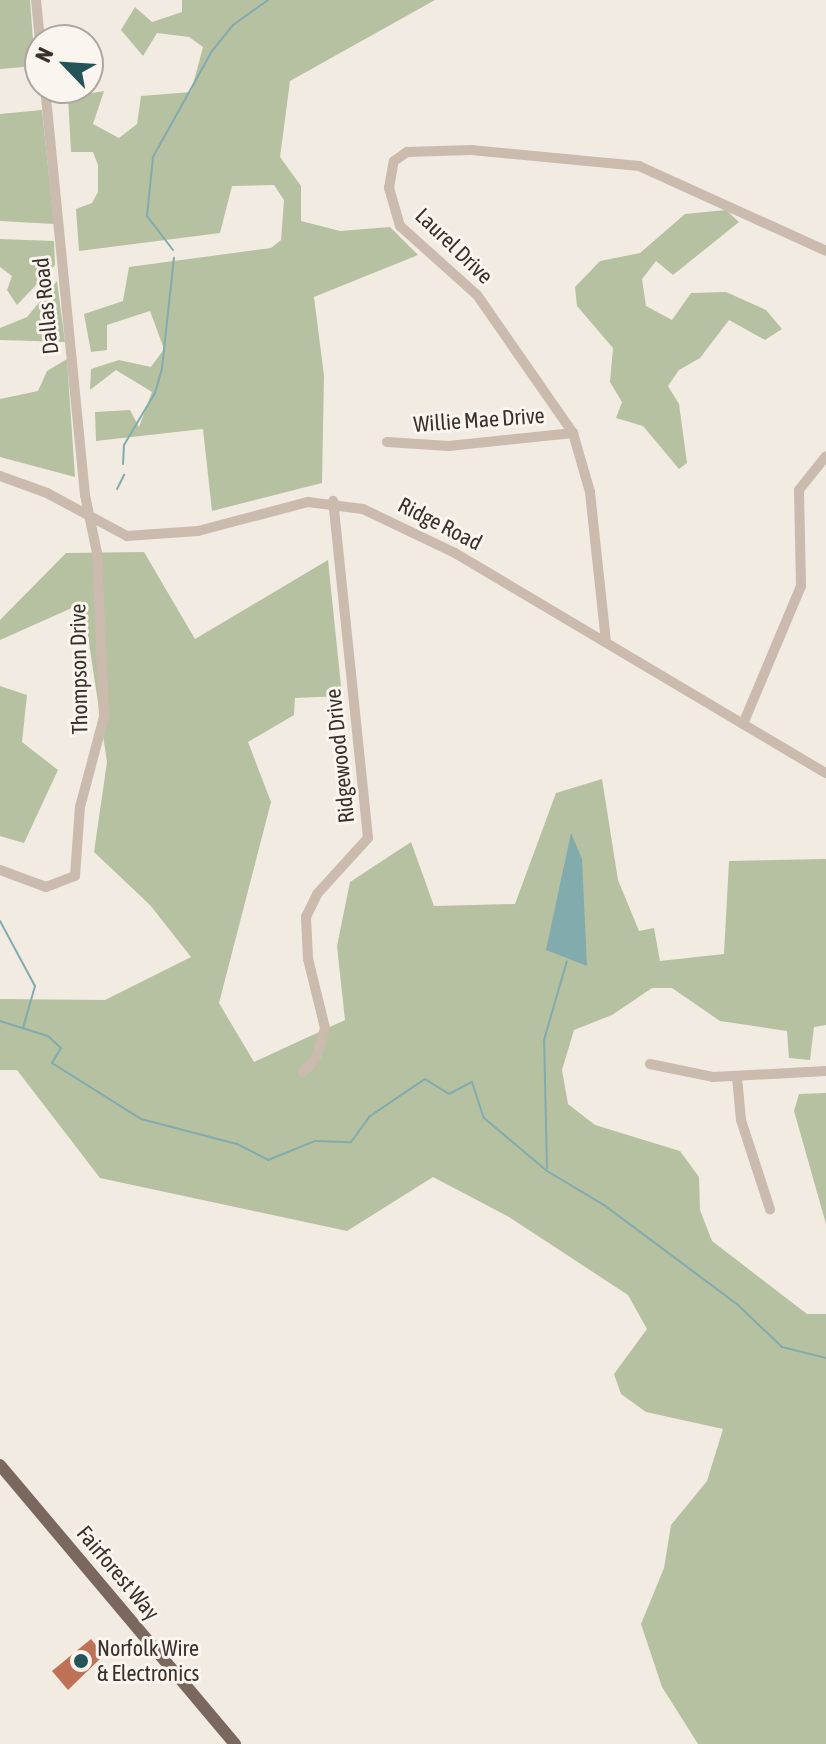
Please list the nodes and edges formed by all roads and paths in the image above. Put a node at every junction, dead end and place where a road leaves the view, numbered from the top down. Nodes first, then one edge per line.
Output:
1 (36, 0) edge
2 (38, 24) edge
3 (47, 104) edge
4 (826, 251) edge
5 (573, 433) junction
6 (387, 442) dead end
7 (826, 456) edge
8 (0, 476) edge
9 (333, 501) junction
10 (90, 520) junction
11 (606, 642) junction
12 (743, 724) junction
13 (826, 773) edge
14 (0, 870) edge
15 (650, 1064) dead end
16 (826, 1071) edge
17 (303, 1072) dead end
18 (737, 1077) junction
19 (770, 1209) dead end
20 (0, 1465) edge
21 (235, 1744) edge

1 - 2 street
3 - 10 street, Dallas Road
4 - 5 street, Laurel Drive
5 - 6 street, Willie Mae Drive
5 - 11 street, Laurel Drive
7 - 12 street
8 - 10 street
9 - 10 street
9 - 11 street, Ridge Road
9 - 17 street, Ridgewood Drive
10 - 14 street, Thompson Drive
11 - 12 street, Ridge Road
12 - 13 street, Ridge Road
15 - 18 street
16 - 18 street
18 - 19 street
20 - 21 main road, Fairforest Way

